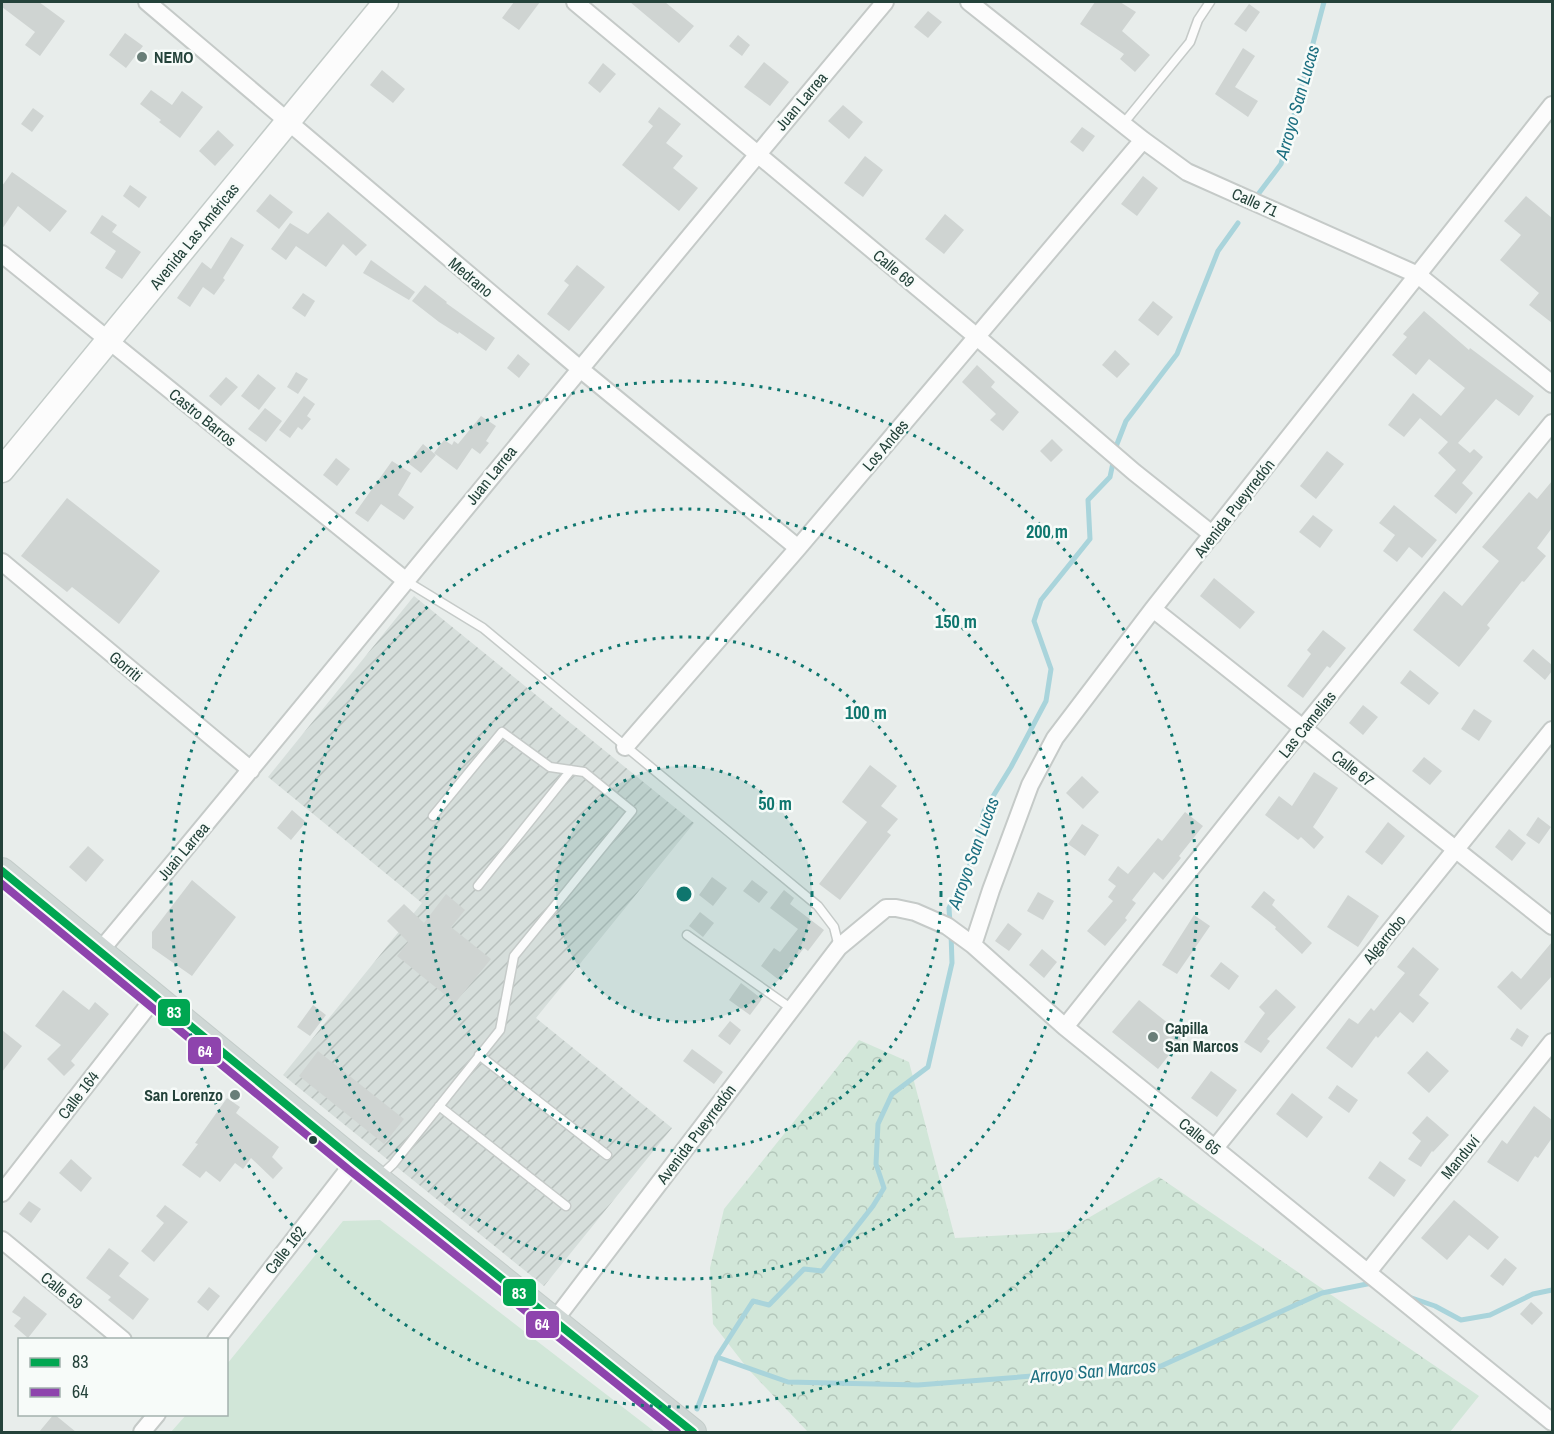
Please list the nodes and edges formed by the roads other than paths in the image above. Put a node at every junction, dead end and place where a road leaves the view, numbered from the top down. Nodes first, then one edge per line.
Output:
1 (147, 2) edge
2 (386, 2) edge
3 (575, 2) edge
4 (885, 2) edge
5 (969, 2) edge
6 (1210, 2) edge
7 (1552, 105) edge
8 (288, 121) junction
9 (1123, 124) junction
10 (1143, 140) junction
11 (757, 153) junction
12 (2, 254) edge
13 (1418, 275) junction
14 (977, 337) junction
15 (108, 340) junction
16 (579, 368) junction
17 (1552, 384) edge
18 (1552, 423) edge
19 (2, 470) edge
20 (1213, 535) junction
21 (798, 548) junction
22 (2, 562) edge
23 (405, 580) junction
24 (1153, 609) junction
25 (1303, 728) junction
26 (1552, 730) edge
27 (625, 747) junction
28 (251, 770) junction
29 (571, 770) junction
30 (433, 816) dead end
31 (1456, 849) junction
32 (2, 871) edge
33 (478, 886) dead end
34 (1552, 926) edge
35 (687, 935) dead end
36 (973, 945) junction
37 (839, 947) junction
38 (100, 951) junction
39 (155, 997) junction
40 (792, 1009) junction
41 (1065, 1027) junction
42 (1552, 1041) edge
43 (479, 1055) junction
44 (438, 1107) junction
45 (1215, 1148) junction
46 (608, 1155) dead end
47 (355, 1161) junction
48 (378, 1178) junction
49 (2, 1193) edge
50 (566, 1206) dead end
51 (2, 1240) edge
52 (1368, 1272) junction
53 (554, 1321) junction
54 (121, 1338) edge
55 (218, 1338) edge
56 (155, 1416) edge
57 (1552, 1422) edge
58 (142, 1432) edge
59 (693, 1432) edge

1 - 8 street, Medrano
2 - 8 main road, Avenida Las Américas
3 - 11 street, Calle 69
4 - 11 street, Juan Larrea
5 - 9 street, Calle 71
6 - 9 lane
7 - 13 street, Avenida Pueyrredón
8 - 15 main road, Avenida Las Américas
8 - 16 street, Medrano
9 - 10 street, Calle 71
10 - 13 street, Calle 71
10 - 14 street, Los Andes
11 - 14 street, Calle 69
11 - 16 street, Juan Larrea
12 - 15 street, Castro Barros
13 - 17 street, Calle 71
13 - 20 street, Avenida Pueyrredón
14 - 20 street, Calle 69
14 - 21 street, Los Andes
15 - 19 main road, Avenida Las Américas
15 - 23 street, Castro Barros
16 - 21 street, Medrano
16 - 23 street, Juan Larrea
18 - 25 street, Las Camelias
20 - 24 street, Avenida Pueyrredón
21 - 27 street, Los Andes
22 - 28 street, Gorriti
23 - 27 lane
23 - 28 street, Juan Larrea
24 - 25 street, Calle 67
24 - 36 street, Avenida Pueyrredón
25 - 31 street, Calle 67
25 - 41 street, Las Camelias
26 - 31 street, Algarrobo
27 - 37 lane
28 - 38 street, Juan Larrea
29 - 30 lane
29 - 33 lane
29 - 43 lane
31 - 34 street, Calle 67
31 - 45 street, Algarrobo
32 - 38 main road
35 - 40 lane
36 - 37 street, Calle 65
36 - 41 street, Calle 65
37 - 40 street, Avenida Pueyrredón
38 - 39 main road
39 - 47 main road
39 - 49 street, Calle 164
40 - 53 street, Avenida Pueyrredón
41 - 45 street, Calle 65
42 - 52 street, Manduví
43 - 44 lane
43 - 46 lane
44 - 48 lane
44 - 50 lane
45 - 52 street, Calle 65
47 - 48 main road
47 - 55 street, Calle 162
48 - 53 main road
51 - 54 street, Calle 59
52 - 57 street, Calle 65
53 - 59 main road
56 - 58 street

